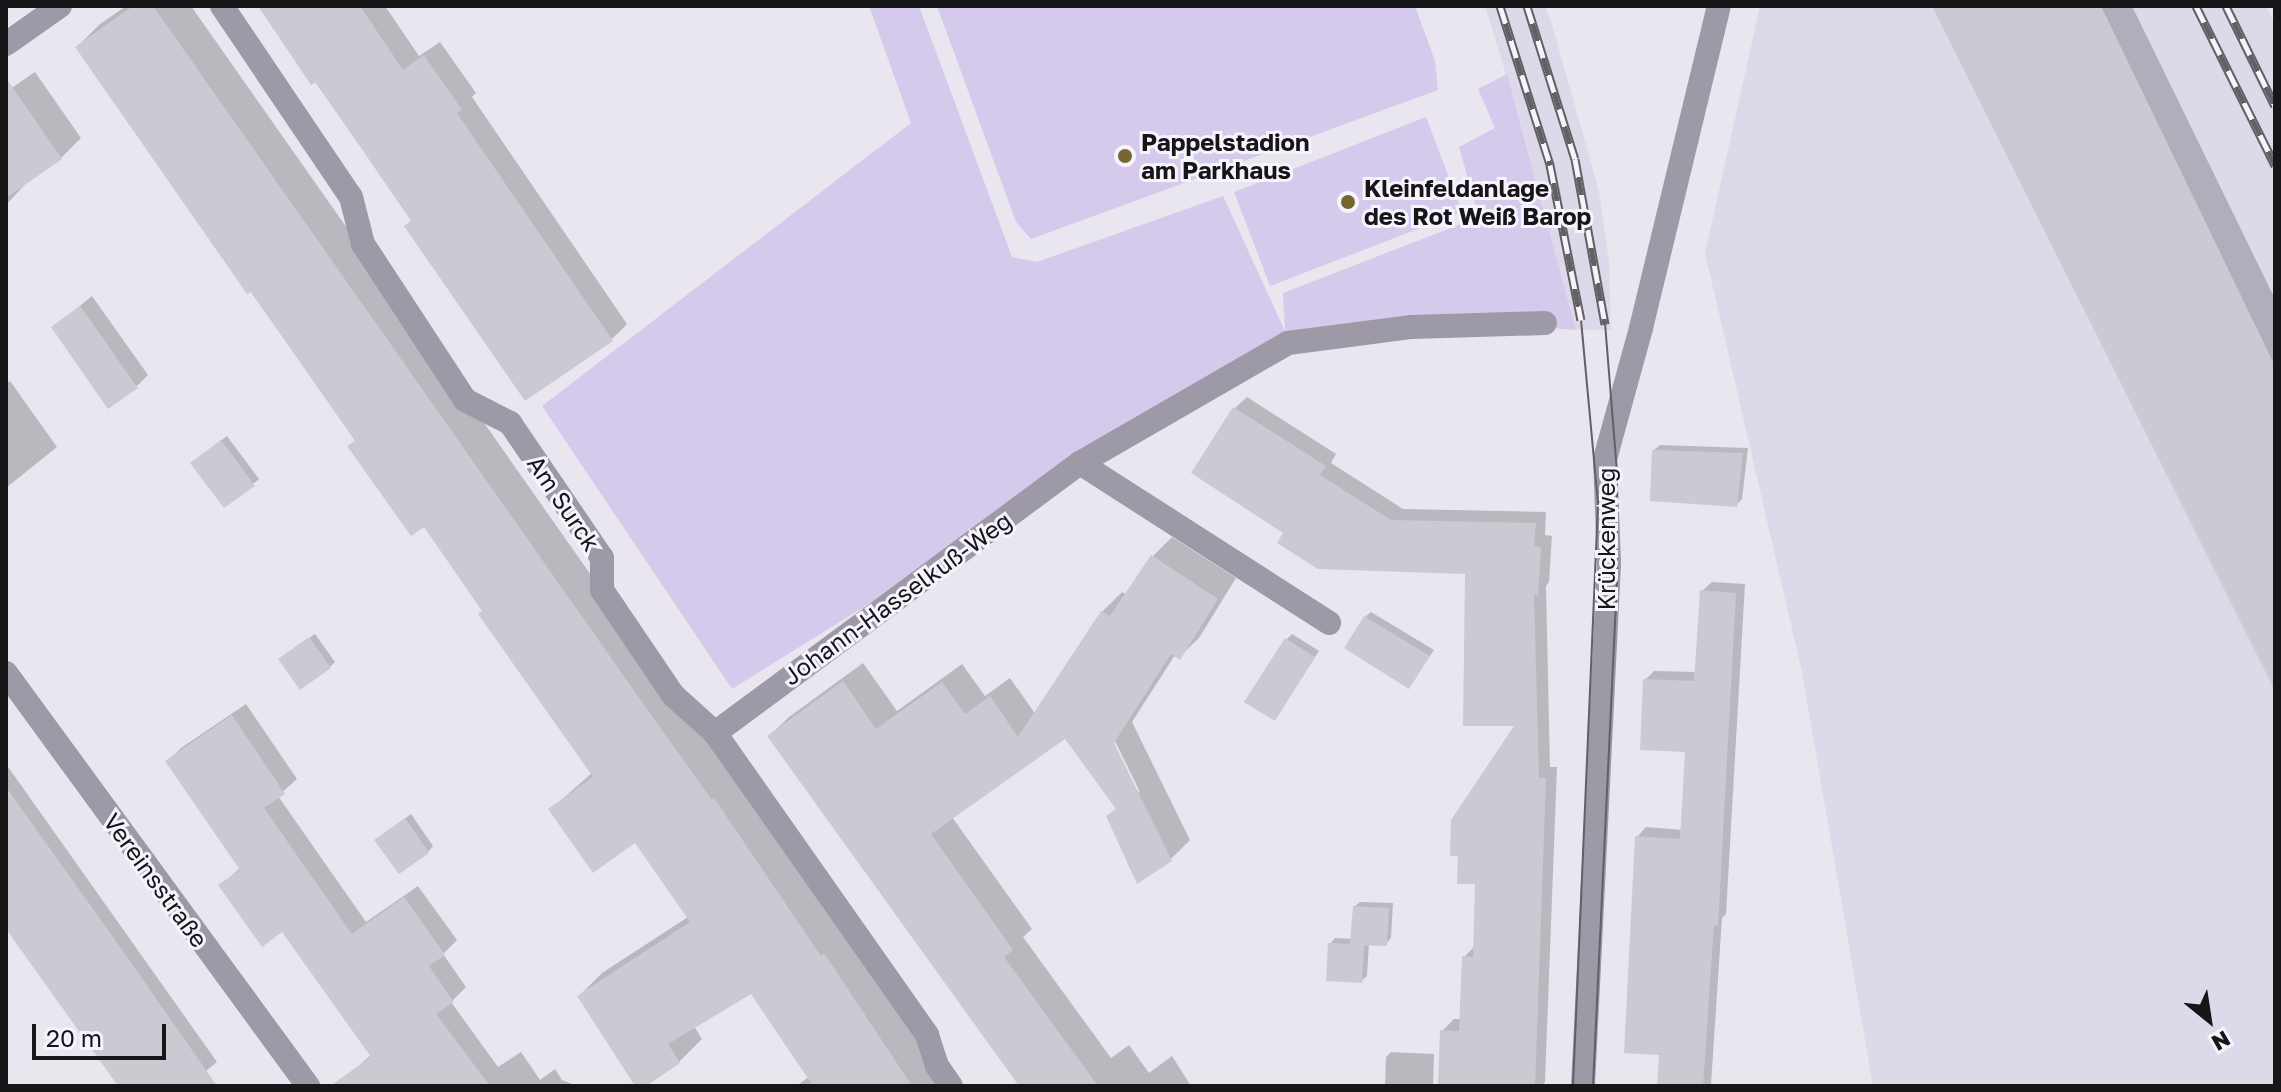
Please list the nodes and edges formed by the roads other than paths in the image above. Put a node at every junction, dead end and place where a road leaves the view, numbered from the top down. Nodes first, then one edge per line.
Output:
1 (60, 6) edge
2 (222, 6) edge
3 (1719, 6) edge
4 (6, 44) edge
5 (1545, 323) dead end
6 (1080, 463) junction
7 (1329, 623) dead end
8 (6, 673) edge
9 (715, 733) junction
10 (308, 1086) edge
11 (951, 1086) edge
12 (1583, 1086) edge

1 - 4 street
2 - 9 street, Am Surck
3 - 12 street, Krückenweg
5 - 6 street, Johann-Hasselkuß-Weg
6 - 7 street
6 - 9 street, Johann-Hasselkuß-Weg
8 - 10 street, Vereinsstraße
9 - 11 street, Am Surck

